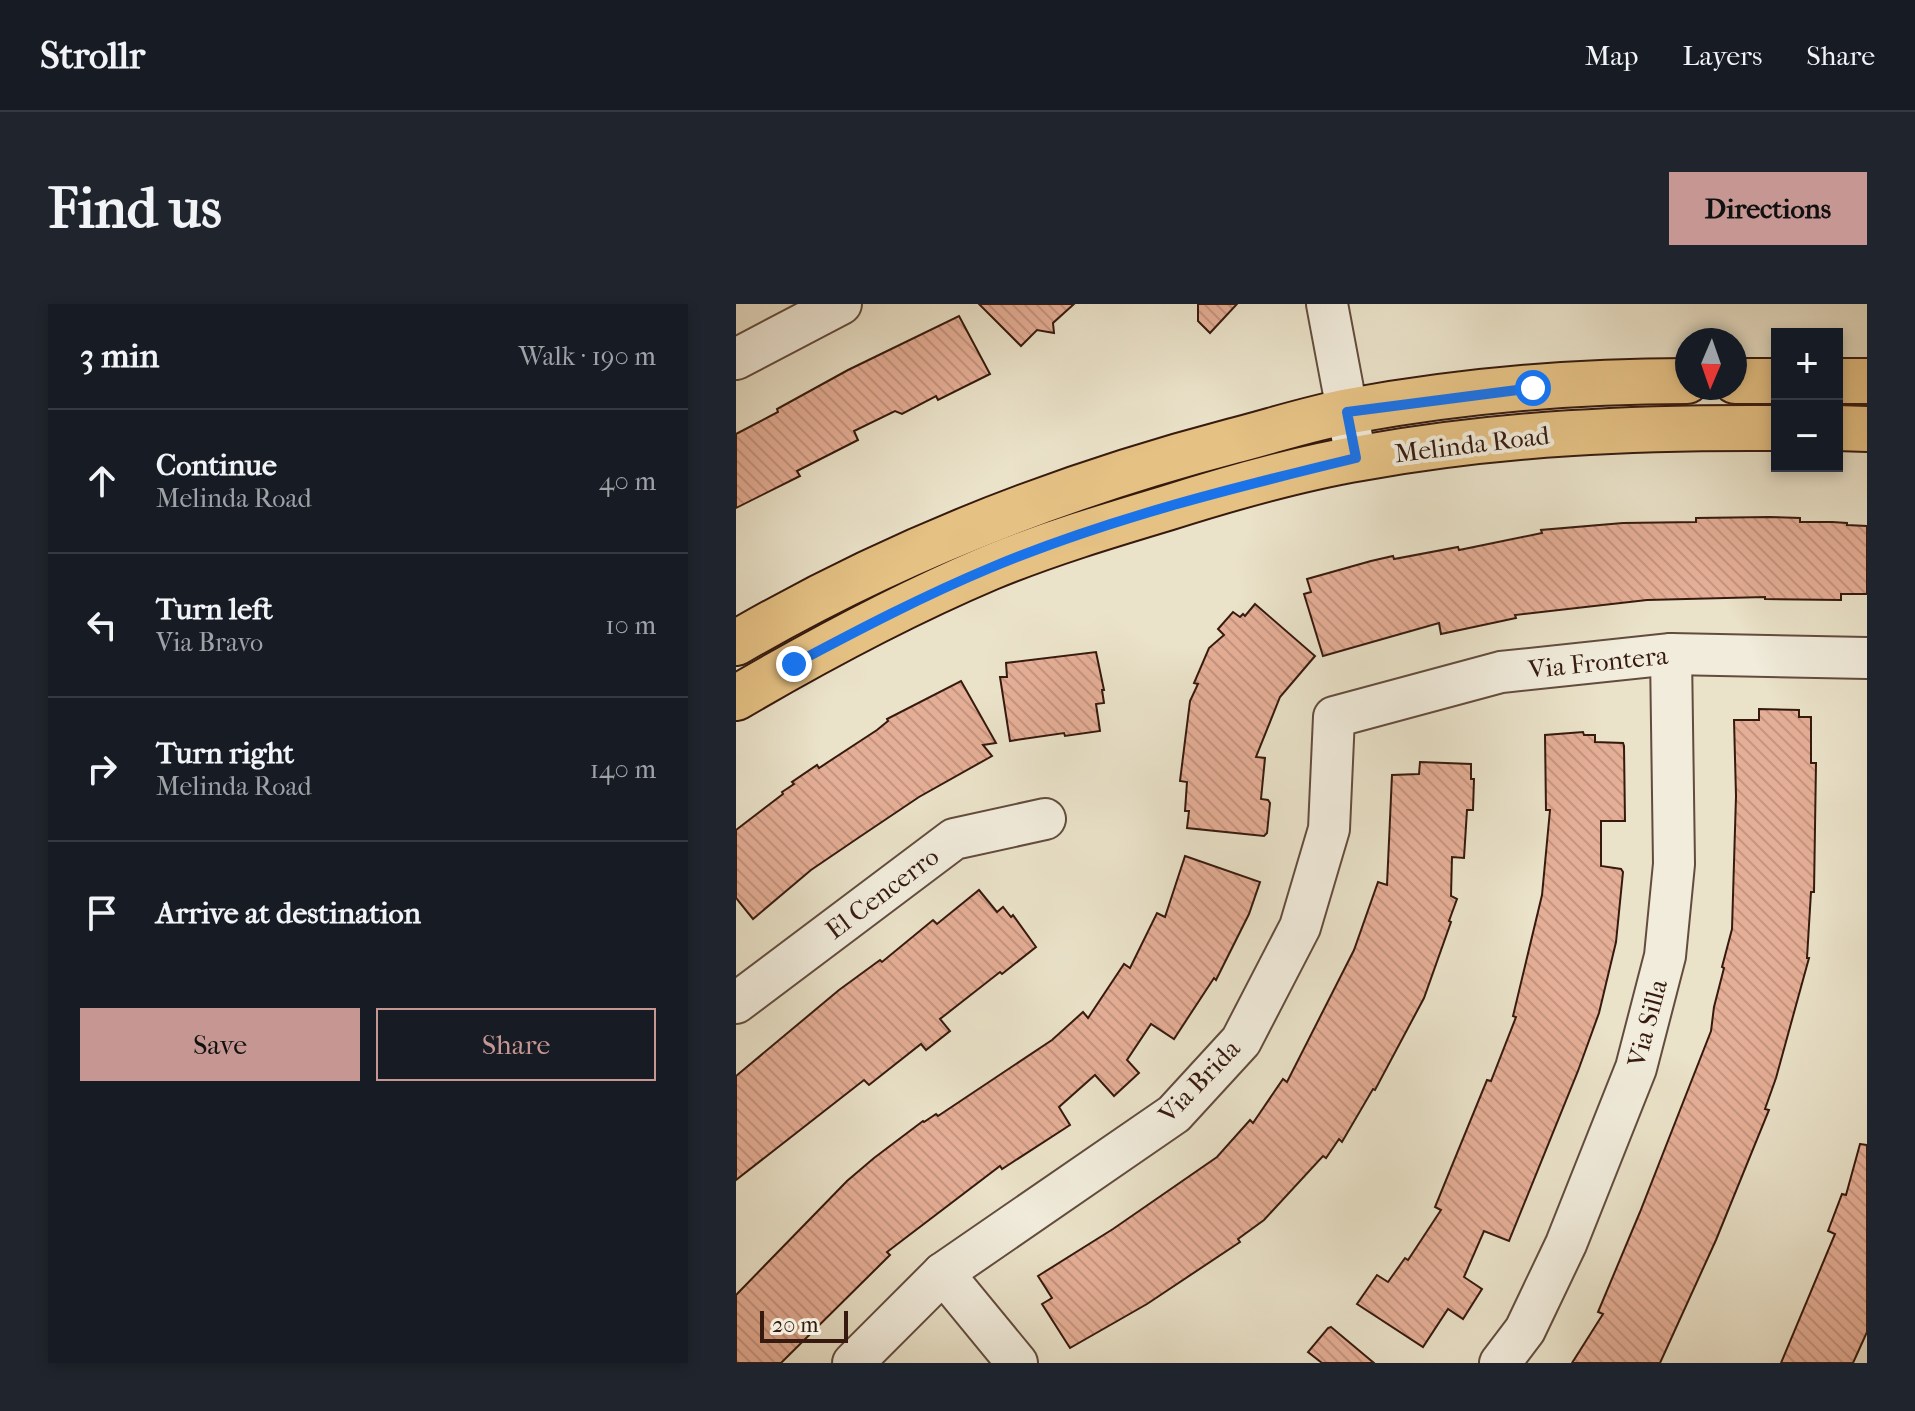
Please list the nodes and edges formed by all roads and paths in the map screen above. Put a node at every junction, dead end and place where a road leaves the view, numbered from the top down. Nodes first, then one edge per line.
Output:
1 (841, 304) edge
2 (1327, 304) edge
3 (736, 359) edge
4 (1747, 381) edge
5 (1771, 381) edge
6 (1843, 381) edge
7 (1867, 381) edge
8 (1675, 382) edge
9 (1347, 412) junction
10 (1771, 428) edge
11 (1843, 428) edge
12 (1867, 429) edge
13 (1356, 458) junction
14 (736, 643) edge
15 (1671, 654) junction
16 (1867, 658) edge
17 (736, 698) edge
18 (1334, 717) joint
19 (1045, 819) dead end
20 (736, 1003) edge
21 (943, 1273) junction
22 (853, 1363) edge
23 (1017, 1363) edge
24 (1500, 1363) edge

1 - 3 street
2 - 9 street
4 - 5 main road
6 - 7 main road
8 - 9 main road, Melinda Road
9 - 13 street
9 - 14 main road, Melinda Road
10 - 13 main road, Melinda Road
11 - 12 main road
13 - 17 main road, Melinda Road
15 - 16 street, Via Frontera
15 - 18 street, Via Frontera
15 - 24 street, Via Silla
18 - 21 street, Via Brida
19 - 20 street, El Cencerro
21 - 22 street, Via Brida
21 - 23 street

